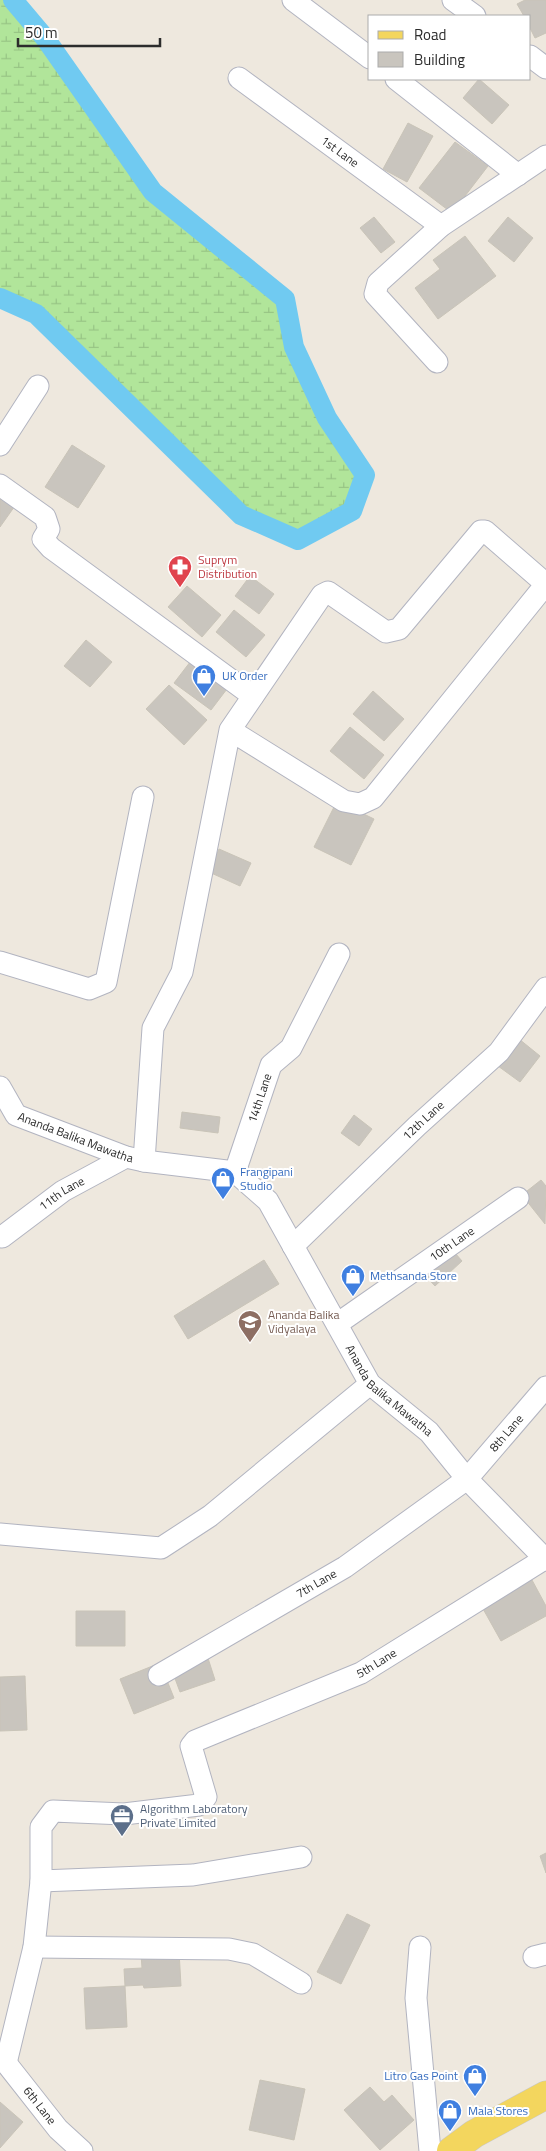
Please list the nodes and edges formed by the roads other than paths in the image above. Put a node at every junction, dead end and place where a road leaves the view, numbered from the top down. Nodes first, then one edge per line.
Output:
1 (293, 0) edge
2 (453, 0) edge
3 (474, 15) edge
4 (368, 56) edge
5 (531, 57) edge
6 (546, 68) edge
7 (239, 78) dead end
8 (397, 80) edge
9 (546, 156) edge
10 (518, 175) junction
11 (440, 226) junction
12 (437, 362) dead end
13 (38, 386) dead end
14 (0, 445) edge
15 (0, 485) edge
16 (253, 696) junction
17 (230, 730) junction
18 (143, 797) dead end
19 (338, 954) dead end
20 (0, 962) edge
21 (546, 988) edge
22 (0, 1087) edge
23 (8, 1118) edge
24 (135, 1159) junction
25 (235, 1172) junction
26 (518, 1198) dead end
27 (2, 1237) dead end
28 (293, 1246) junction
29 (336, 1324) junction
30 (370, 1384) junction
31 (546, 1387) edge
32 (467, 1479) junction
33 (0, 1534) edge
34 (546, 1559) edge
35 (159, 1675) dead end
36 (301, 1857) dead end
37 (41, 1881) junction
38 (34, 1947) junction
39 (420, 1947) dead end
40 (301, 1983) dead end
41 (3, 2061) edge
42 (546, 2094) edge
43 (82, 2151) edge
44 (430, 2151) edge
45 (451, 2151) edge

1 - 4 street
2 - 3 street
5 - 6 street
7 - 11 street, 1st Lane
8 - 10 street
9 - 10 street
10 - 11 street
11 - 12 street
13 - 14 street
15 - 16 street
16 - 17 street
16 - 17 street
17 - 24 street
18 - 20 street
19 - 25 street, 14th Lane
21 - 28 street, 12th Lane
22 - 23 street, Ananda Balika Mawatha
23 - 24 street, Ananda Balika Mawatha
24 - 25 street, Ananda Balika Mawatha
24 - 27 street, 11th Lane
25 - 28 street, Ananda Balika Mawatha
26 - 29 street, 10th Lane
28 - 29 street, Ananda Balika Mawatha
29 - 30 street, Ananda Balika Mawatha
30 - 32 street, Ananda Balika Mawatha
30 - 33 street
31 - 32 street, 8th Lane
32 - 34 street, Ananda Balika Mawatha
32 - 35 street, 7th Lane
34 - 37 street, 5th Lane
36 - 37 street
37 - 38 street
38 - 40 street
38 - 41 street
39 - 44 street
41 - 43 street, 6th Lane
42 - 45 main road

